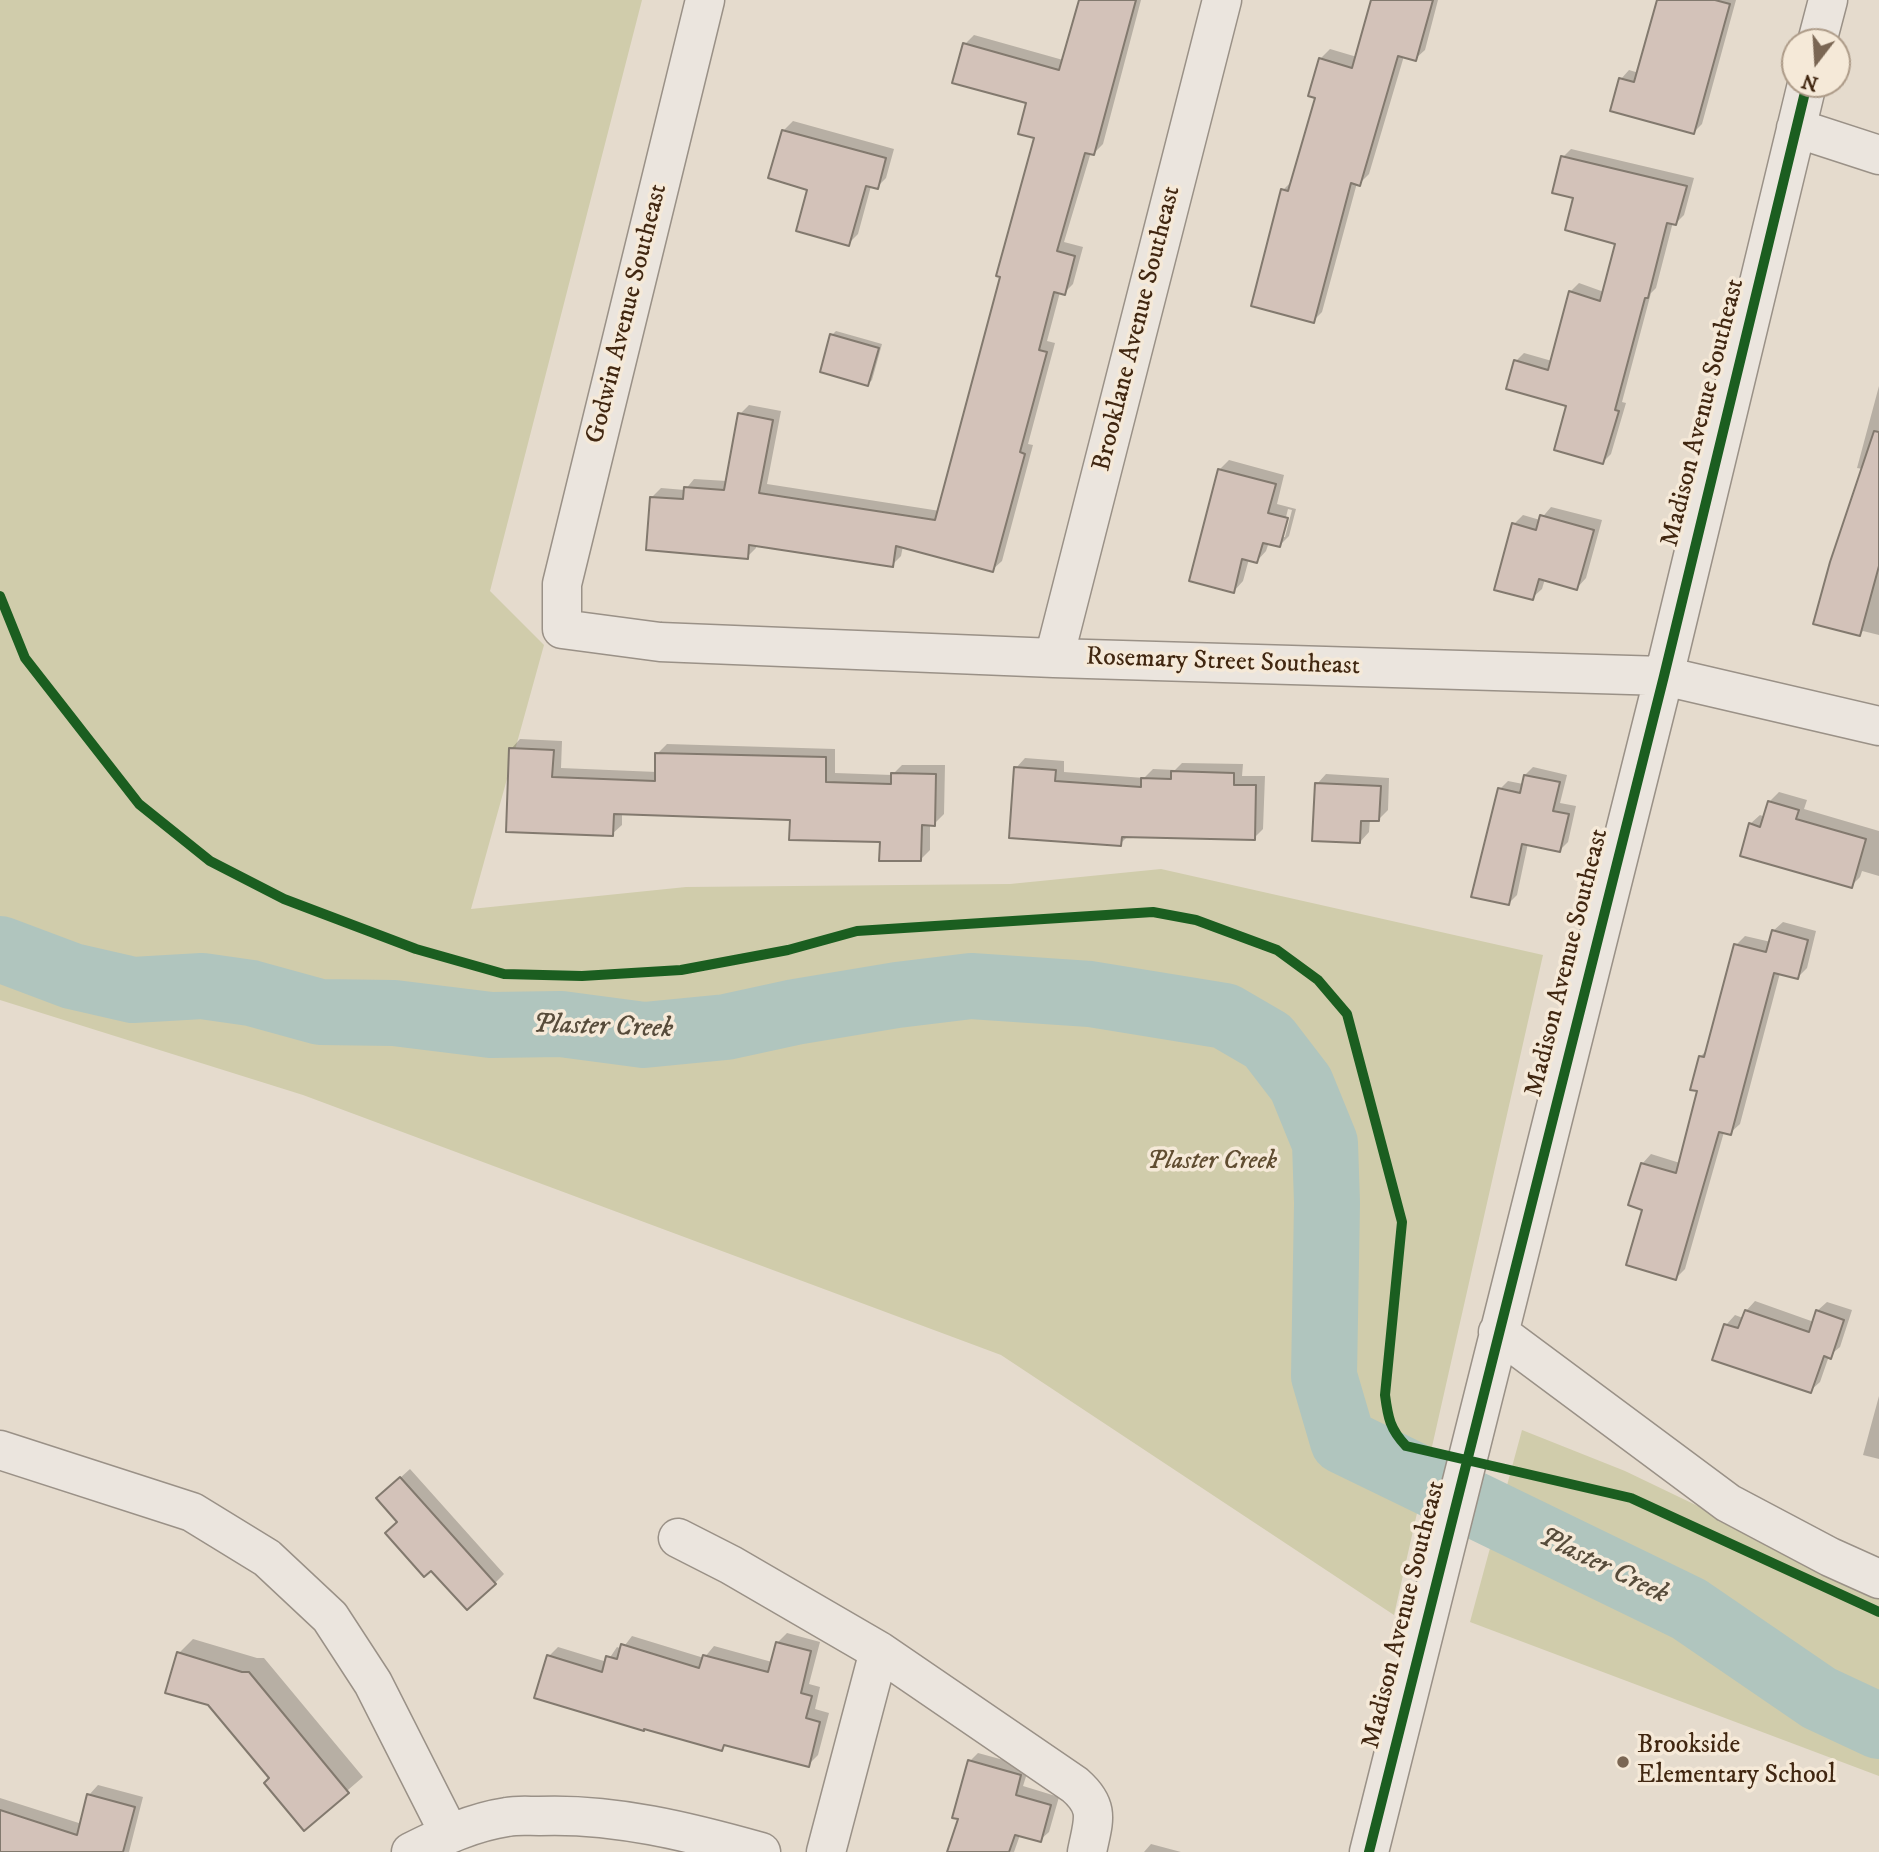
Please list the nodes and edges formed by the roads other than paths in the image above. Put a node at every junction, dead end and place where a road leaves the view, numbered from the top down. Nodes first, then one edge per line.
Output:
1 (705, 0) edge
2 (1222, 0) edge
3 (1828, 0) edge
4 (1821, 28) edge
5 (1804, 98) edge
6 (1796, 128) junction
7 (1879, 155) edge
8 (562, 629) joint
9 (1054, 658) junction
10 (1664, 676) junction
11 (1879, 726) edge
12 (1498, 1332) junction
13 (0, 1450) edge
14 (678, 1538) dead end
15 (1879, 1579) edge
16 (879, 1651) junction
17 (449, 1833) junction
18 (411, 1852) edge
19 (761, 1852) edge
20 (826, 1852) edge
21 (1087, 1852) edge
22 (1369, 1852) edge

1 - 8 street, Godwin Avenue Southeast
2 - 9 street, Brooklane Avenue Southeast
3 - 4 street
5 - 6 street, Madison Avenue Southeast
6 - 7 street
6 - 10 street, Madison Avenue Southeast
8 - 9 street, Rosemary Street Southeast
9 - 10 street, Rosemary Street Southeast
10 - 11 street, Rosemary Street Southeast
10 - 12 street, Madison Avenue Southeast
12 - 15 street
12 - 22 street, Madison Avenue Southeast
13 - 17 street
14 - 16 street
16 - 20 street
16 - 21 street
17 - 18 street
17 - 19 street

